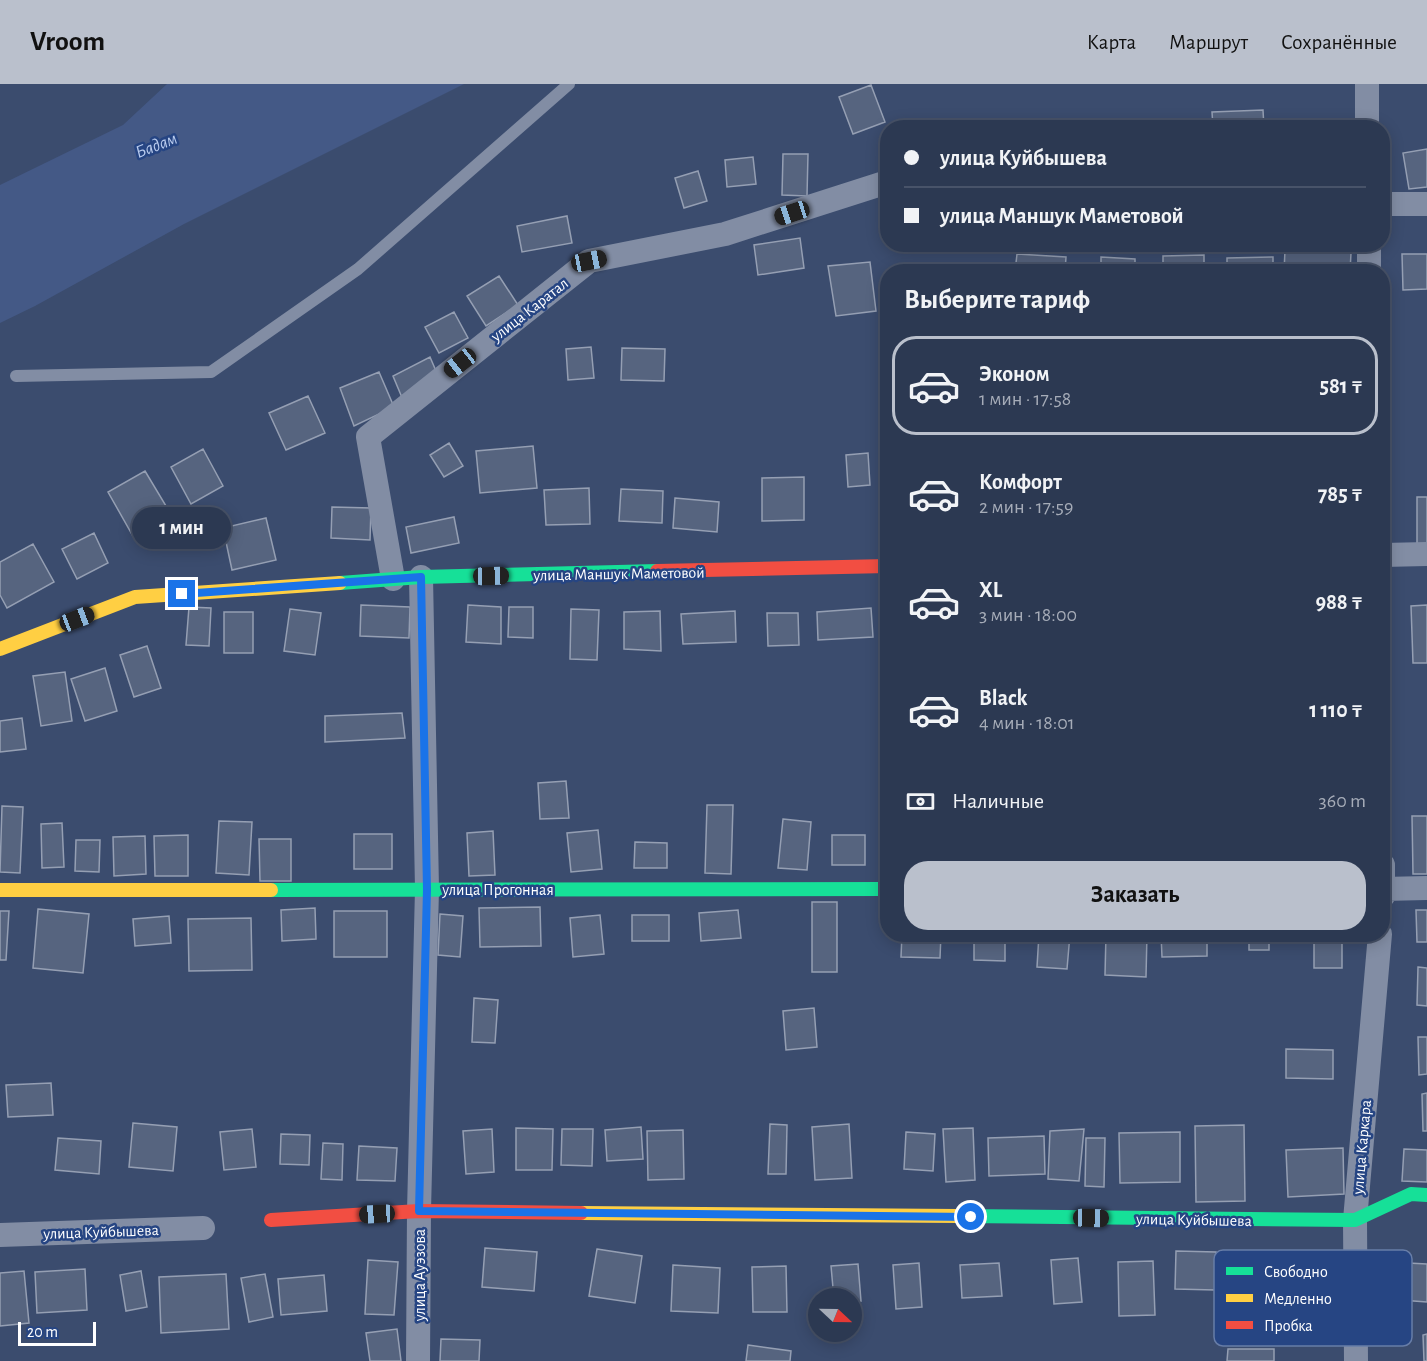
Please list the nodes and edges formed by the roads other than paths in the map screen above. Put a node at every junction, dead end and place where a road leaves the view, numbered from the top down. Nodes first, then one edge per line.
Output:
1 (569, 84) edge
2 (1367, 84) edge
3 (1367, 120) edge
4 (880, 184) edge
5 (1390, 204) edge
6 (1427, 204) edge
7 (16, 376) dead end
8 (1427, 554) edge
9 (1390, 555) edge
10 (880, 566) edge
11 (421, 577) junction
12 (393, 579) junction
13 (0, 649) edge
14 (1427, 888) edge
15 (427, 889) junction
16 (880, 889) edge
17 (1390, 889) edge
18 (0, 890) edge
19 (1379, 942) edge
20 (1427, 1195) edge
21 (419, 1211) junction
22 (271, 1220) dead end
23 (1355, 1220) junction
24 (202, 1228) dead end
25 (0, 1234) edge
26 (1355, 1250) edge
27 (1356, 1346) edge
28 (418, 1361) edge
29 (1356, 1361) edge

1 - 7 lane
2 - 3 street
4 - 12 street, улица Каратал
5 - 6 street
8 - 9 street
10 - 11 street, улица Маншук Маметовой
11 - 12 street, улица Маншук Маметовой
11 - 15 street, улица Ауэзова
12 - 13 street, улица Маншук Маметовой
14 - 17 street
15 - 16 street, улица Прогонная
15 - 18 street, улица Прогонная
15 - 21 street, улица Ауэзова
19 - 23 street, улица Каркара
20 - 23 street, улица Куйбышева
21 - 22 street, улица Куйбышева
21 - 23 street, улица Куйбышева
21 - 28 street, улица Ауэзова
23 - 26 street, улица Каркара
24 - 25 street, улица Куйбышева
27 - 29 street, улица Каркара

